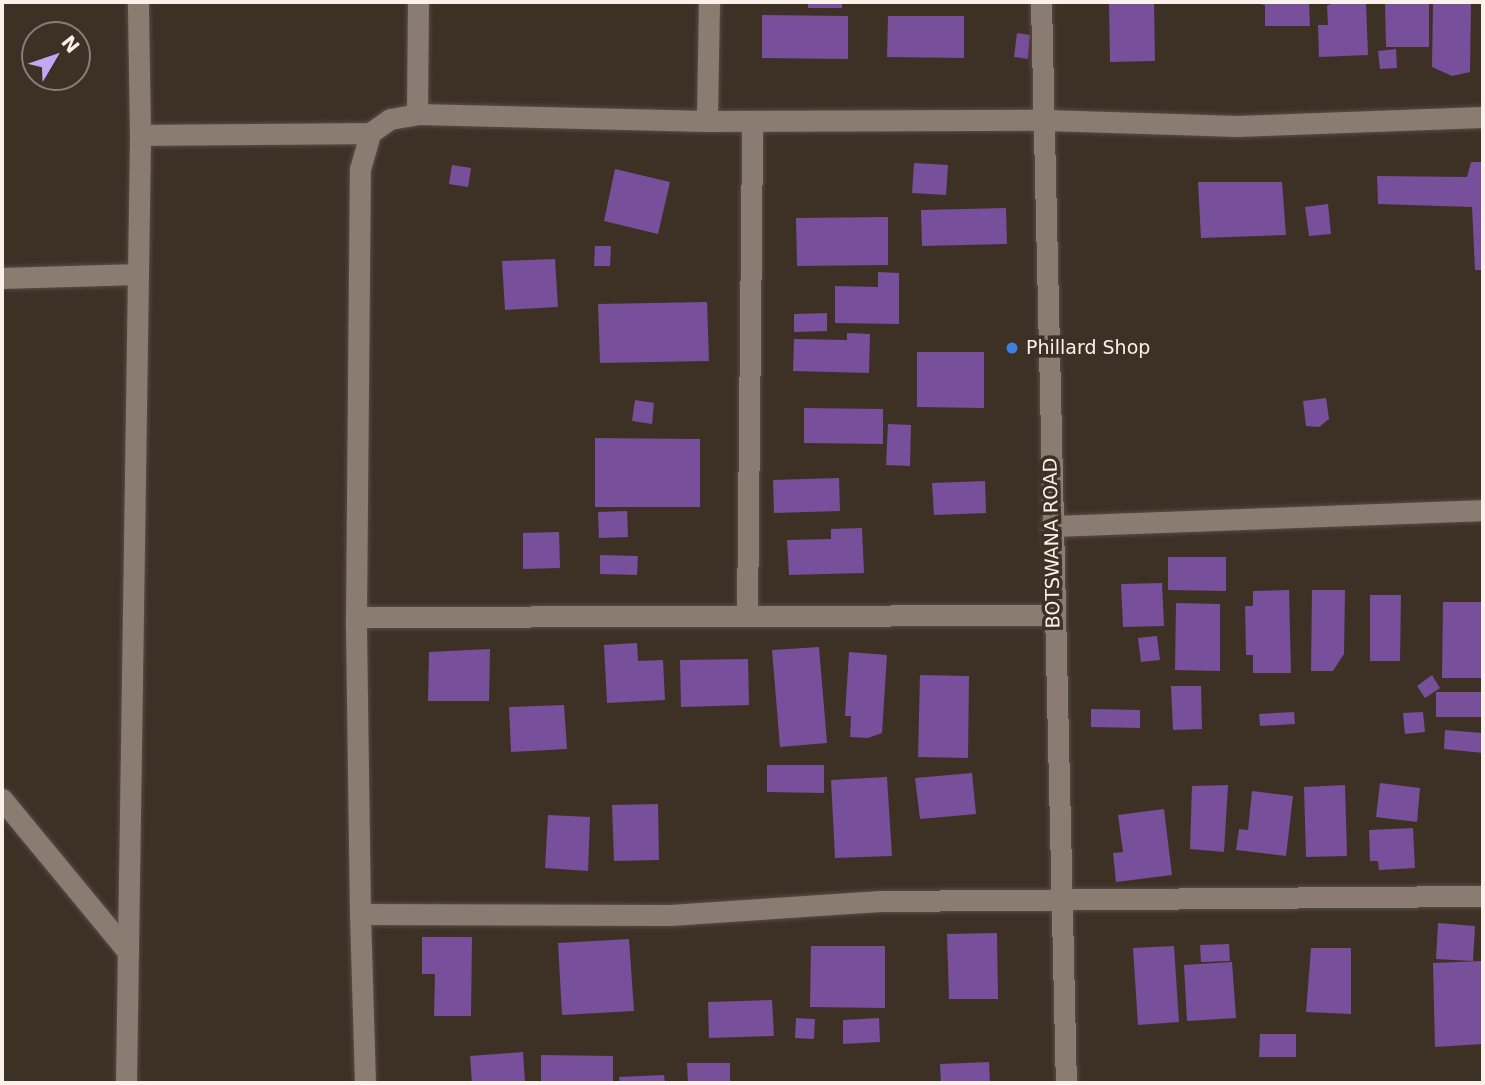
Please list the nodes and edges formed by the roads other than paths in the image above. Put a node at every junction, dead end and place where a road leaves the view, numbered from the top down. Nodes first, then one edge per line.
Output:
1 (138, 2) edge
2 (418, 2) edge
3 (709, 2) edge
4 (1041, 2) edge
5 (417, 114) junction
6 (1483, 117) edge
7 (1045, 120) junction
8 (708, 121) junction
9 (751, 123) junction
10 (370, 133) junction
11 (141, 135) junction
12 (138, 274) junction
13 (2, 278) edge
14 (1483, 510) edge
15 (1051, 526) junction
16 (1053, 615) junction
17 (747, 616) junction
18 (356, 617) junction
19 (2, 799) edge
20 (1483, 896) edge
21 (1063, 901) junction
22 (360, 914) junction
23 (128, 952) junction
24 (127, 1083) edge
25 (365, 1083) edge
26 (1066, 1083) edge

1 - 11 street
2 - 5 street
3 - 8 street
4 - 7 street, BOTSWANA ROAD
5 - 8 street
5 - 10 street
6 - 7 street
7 - 9 street
7 - 15 street, BOTSWANA ROAD
8 - 9 street
9 - 17 street
10 - 11 street
10 - 18 street
11 - 12 street
12 - 13 street
12 - 23 street
14 - 15 street
15 - 16 street, BOTSWANA ROAD
16 - 17 street
16 - 21 street, BOTSWANA ROAD
17 - 18 street
18 - 22 street
19 - 23 street
20 - 21 street
21 - 22 street
21 - 26 street, BOTSWANA ROAD
22 - 25 street
23 - 24 street

